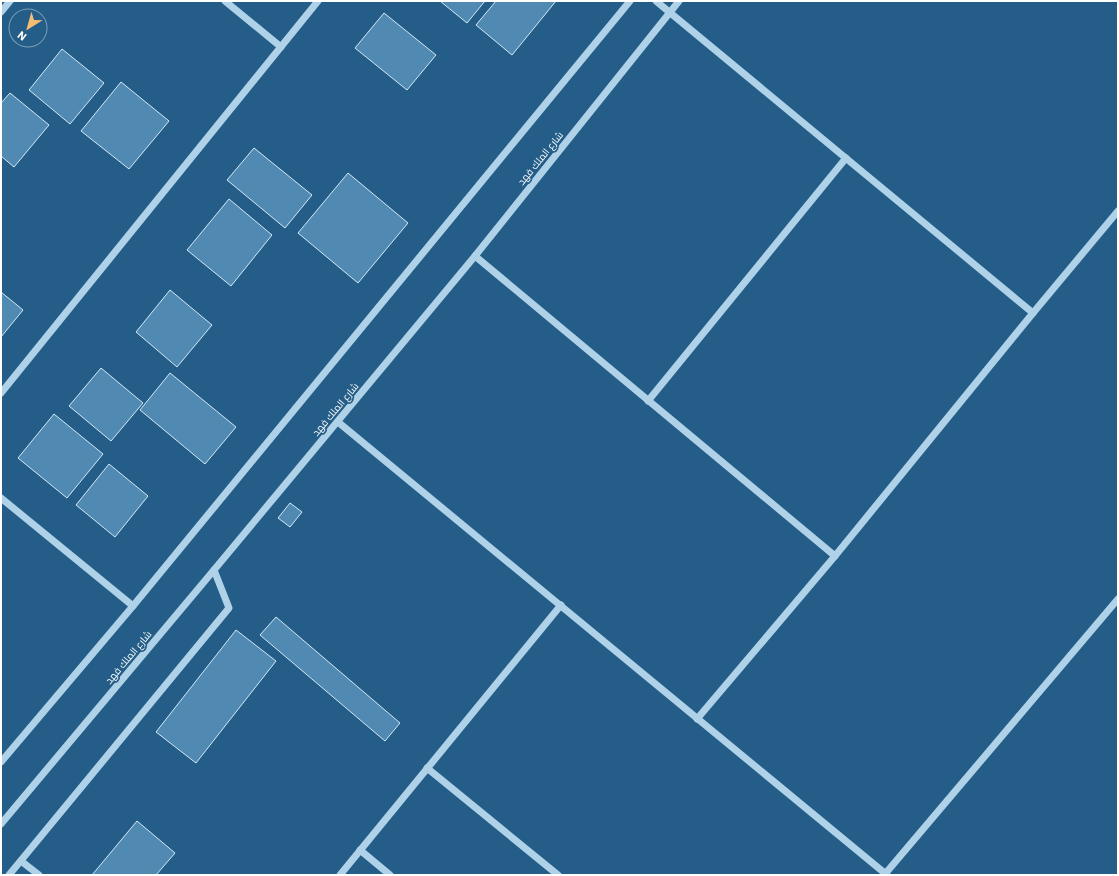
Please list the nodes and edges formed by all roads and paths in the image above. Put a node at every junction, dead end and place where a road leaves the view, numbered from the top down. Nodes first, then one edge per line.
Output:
1 (10, 1) edge
2 (225, 1) edge
3 (318, 1) edge
4 (630, 1) edge
5 (656, 1) edge
6 (679, 1) edge
7 (1, 12) edge
8 (670, 12) junction
9 (281, 47) junction
10 (846, 158) junction
11 (1118, 211) edge
12 (475, 256) junction
13 (1033, 313) junction
14 (1, 393) edge
15 (648, 401) junction
16 (338, 422) junction
17 (1, 498) edge
18 (835, 556) junction
19 (214, 570) junction
20 (1118, 600) edge
21 (560, 605) junction
22 (133, 606) junction
23 (697, 719) junction
24 (1, 762) edge
25 (427, 768) junction
26 (1, 824) edge
27 (360, 850) junction
28 (21, 861) junction
29 (886, 874) edge
30 (9, 875) edge
31 (39, 875) edge
32 (340, 875) edge
33 (390, 875) edge
34 (558, 875) edge

1 - 7 street
2 - 9 street
3 - 9 street
4 - 22 street
5 - 8 street
6 - 8 street, شارع الملك فهد
8 - 10 street
8 - 12 street, شارع الملك فهد
9 - 14 street
10 - 13 street
10 - 15 street
11 - 13 street
12 - 15 street
12 - 16 street, شارع الملك فهد
13 - 18 street
15 - 18 street
16 - 19 street, شارع الملك فهد
16 - 21 street
17 - 22 street
18 - 23 street
19 - 26 street, شارع الملك فهد
19 - 28 street
20 - 29 street
21 - 23 street
21 - 25 street
22 - 24 street
23 - 29 street
25 - 27 street
25 - 34 street
27 - 32 street
27 - 33 street
28 - 30 street
28 - 31 street

